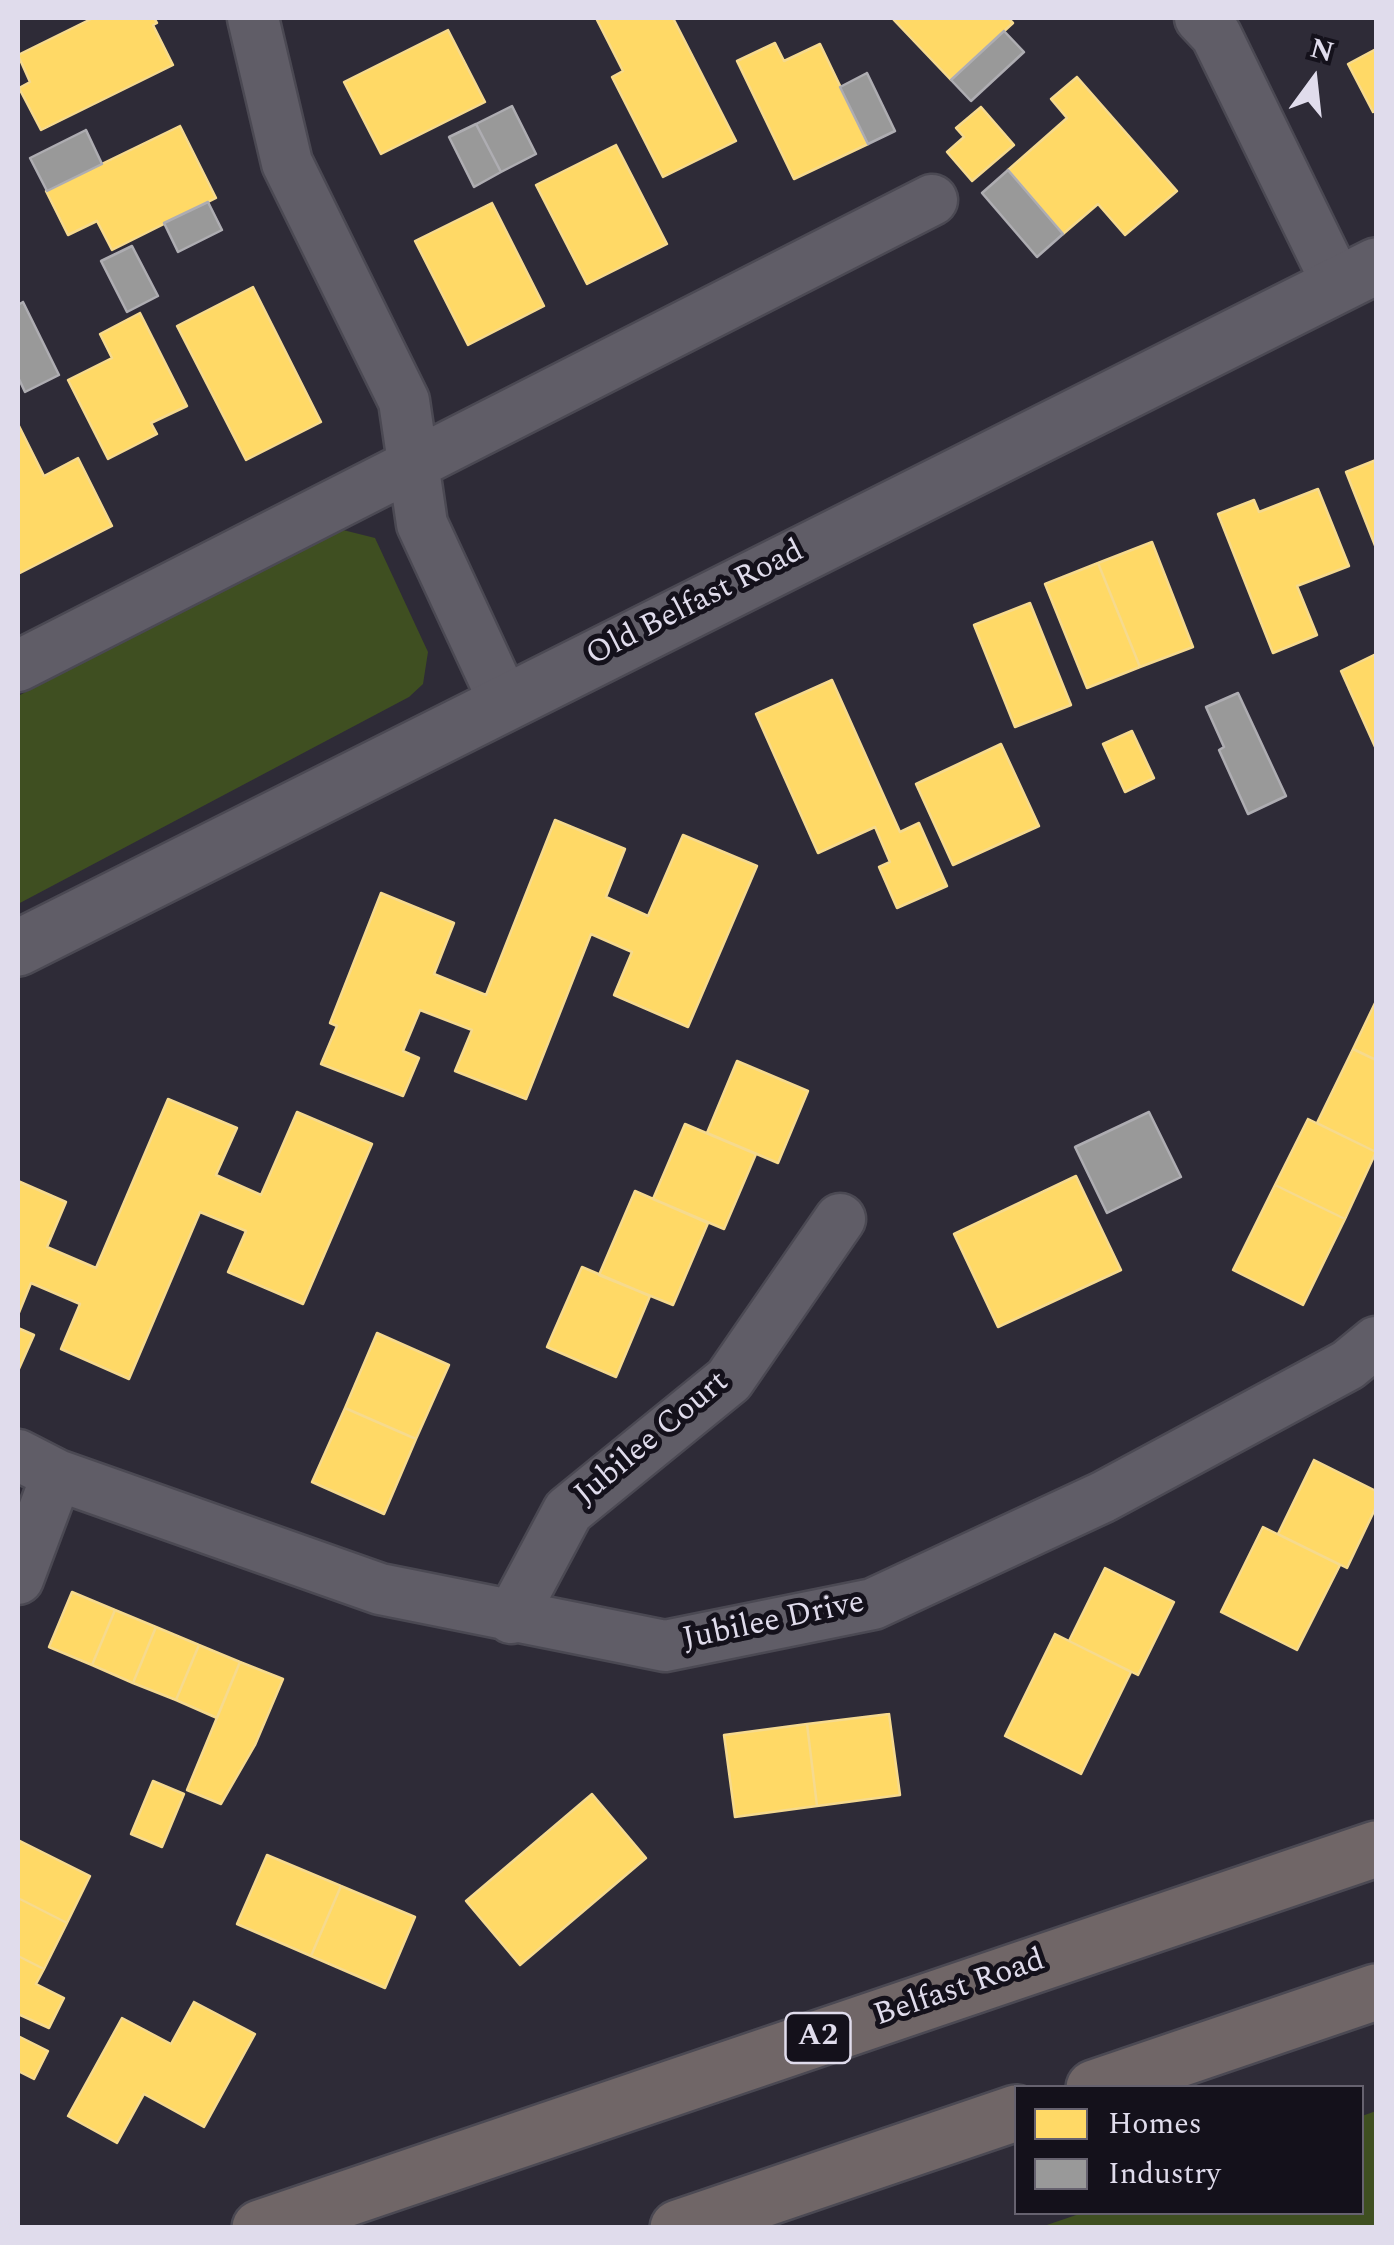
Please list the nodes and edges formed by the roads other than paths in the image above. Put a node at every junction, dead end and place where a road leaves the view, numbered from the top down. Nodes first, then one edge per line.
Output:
1 (253, 18) edge
2 (1200, 18) edge
3 (932, 200) dead end
4 (1356, 275) edge
5 (410, 466) junction
6 (18, 666) edge
7 (504, 701) junction
8 (18, 948) edge
9 (840, 1219) dead end
10 (1376, 1342) edge
11 (37, 1465) edge
12 (18, 1579) edge
13 (511, 1618) junction
14 (1376, 1849) edge
15 (1376, 1992) edge
16 (1103, 2085) edge
17 (1014, 2115) edge
18 (260, 2228) edge
19 (678, 2228) edge

1 - 5 street
2 - 4 street
3 - 5 street
4 - 7 street, Old Belfast Road
5 - 6 street
5 - 7 street
7 - 8 street, Old Belfast Road
9 - 13 street, Jubilee Court
10 - 13 street, Jubilee Drive
11 - 12 street
11 - 13 street, Jubilee Drive
14 - 18 highway, Belfast Road / A2
15 - 16 highway
17 - 19 highway

